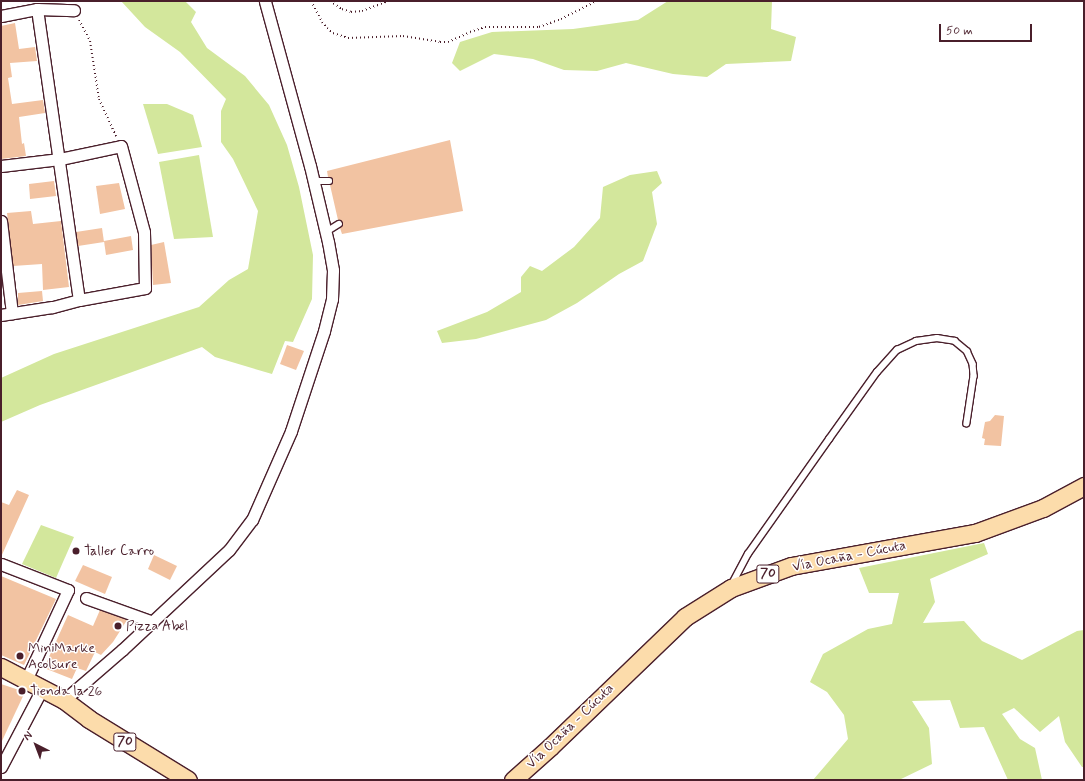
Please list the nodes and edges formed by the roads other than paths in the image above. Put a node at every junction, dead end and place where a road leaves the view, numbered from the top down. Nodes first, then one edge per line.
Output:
1 (265, 1) edge
2 (37, 9) junction
3 (74, 10) road end
4 (1, 16) edge
5 (60, 158) junction
6 (1, 166) edge
7 (314, 181) junction
8 (329, 181) dead end
9 (1, 222) edge
10 (339, 224) dead end
11 (326, 232) junction
12 (79, 300) junction
13 (7, 314) edge
14 (967, 423) dead end
15 (1084, 486) edge
16 (1, 564) edge
17 (731, 588) junction
18 (86, 598) dead end
19 (153, 622) junction
20 (1, 667) edge
21 (26, 680) junction
22 (42, 689) junction
23 (64, 700) junction
24 (1, 767) edge
25 (188, 780) edge
26 (513, 780) edge

1 - 7 street
2 - 3 street
2 - 4 street
2 - 5 street
5 - 6 street
5 - 12 street
5 - 12 street
7 - 8 lane
7 - 11 street
9 - 13 street
10 - 11 lane
11 - 19 street
12 - 13 street
14 - 17 lane
15 - 17 main road, Vía Ocaña - Cúcuta / 70
16 - 21 street
17 - 26 main road, Vía Ocaña - Cúcuta / 70
18 - 19 street
19 - 23 street
20 - 21 main road, 70
21 - 22 main road, 70
22 - 23 main road, 70
22 - 24 street
23 - 25 main road, 70

